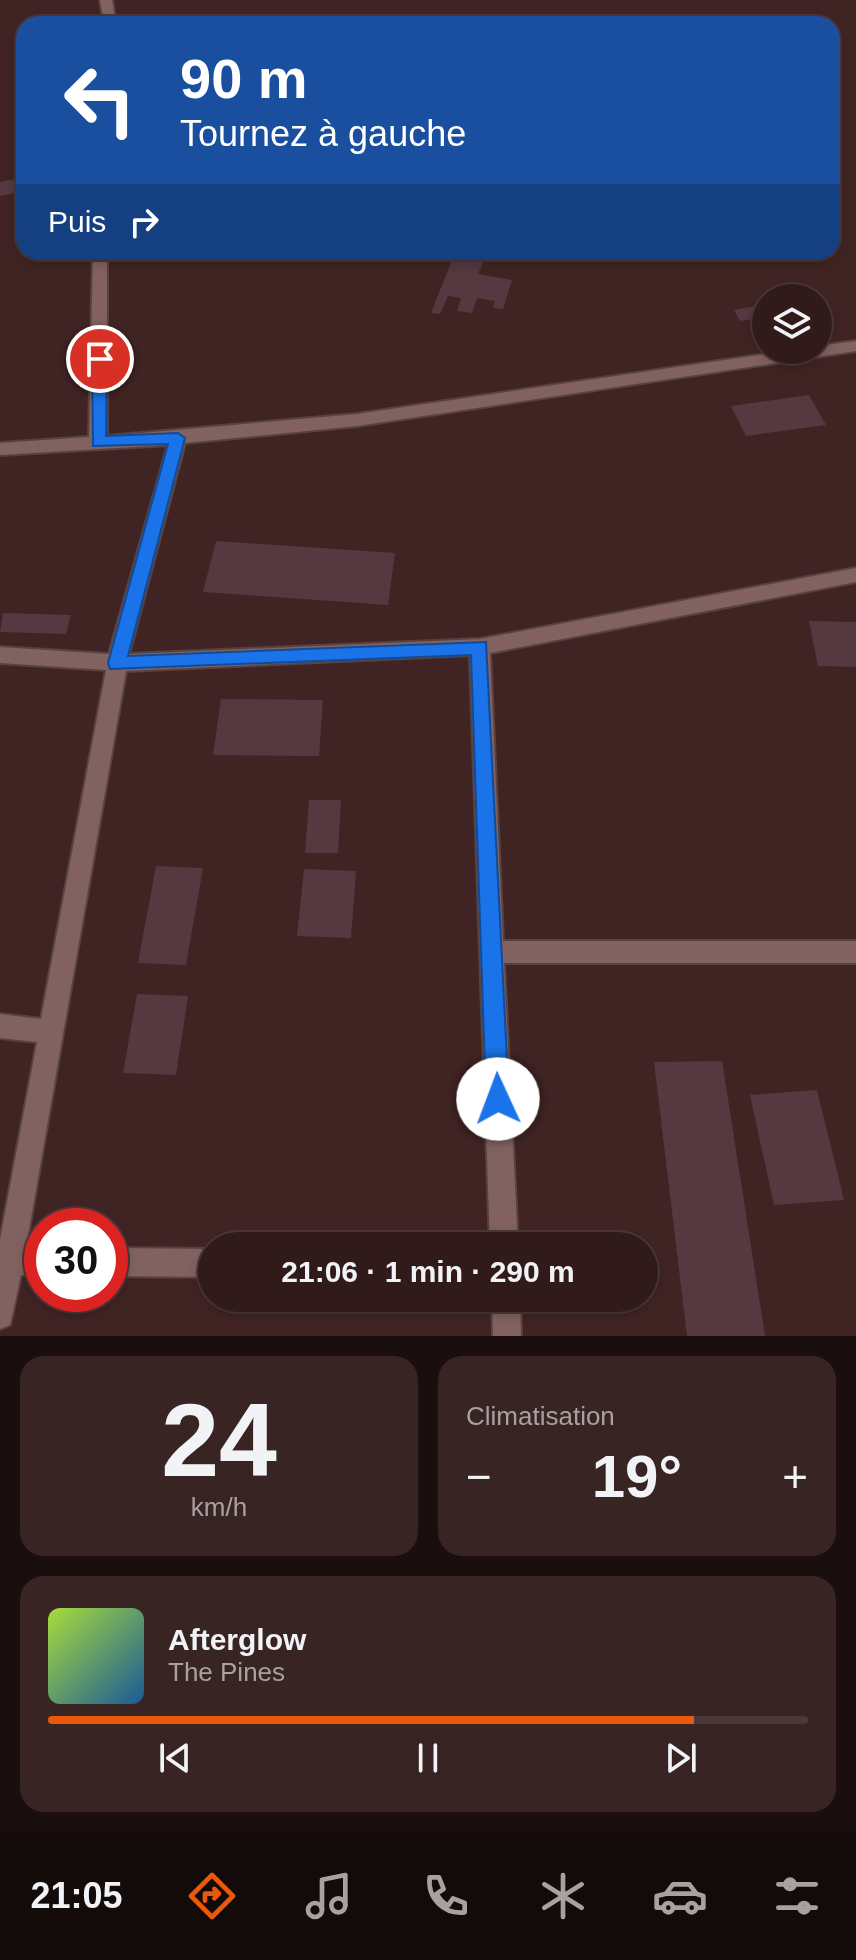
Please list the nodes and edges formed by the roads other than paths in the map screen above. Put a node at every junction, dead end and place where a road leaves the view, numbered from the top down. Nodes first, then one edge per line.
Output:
1 (100, 260) edge
2 (856, 346) edge
3 (178, 438) junction
4 (98, 442) junction
5 (0, 449) edge
6 (856, 575) edge
7 (480, 647) junction
8 (0, 655) edge
9 (117, 663) junction
10 (492, 952) junction
11 (856, 952) edge
12 (0, 1026) edge
13 (51, 1032) junction
14 (503, 1232) edge
15 (10, 1261) junction
16 (24, 1261) edge
17 (128, 1262) edge
18 (198, 1263) edge
19 (506, 1312) edge
20 (0, 1315) edge
21 (507, 1336) edge

1 - 4 street
2 - 3 street
3 - 4 street
3 - 9 street
4 - 5 street
6 - 7 street
7 - 9 street
7 - 10 street
8 - 9 street
9 - 13 street
10 - 11 street
10 - 14 street
12 - 13 street
13 - 15 street
15 - 16 street
15 - 20 street
17 - 18 street
19 - 21 street

